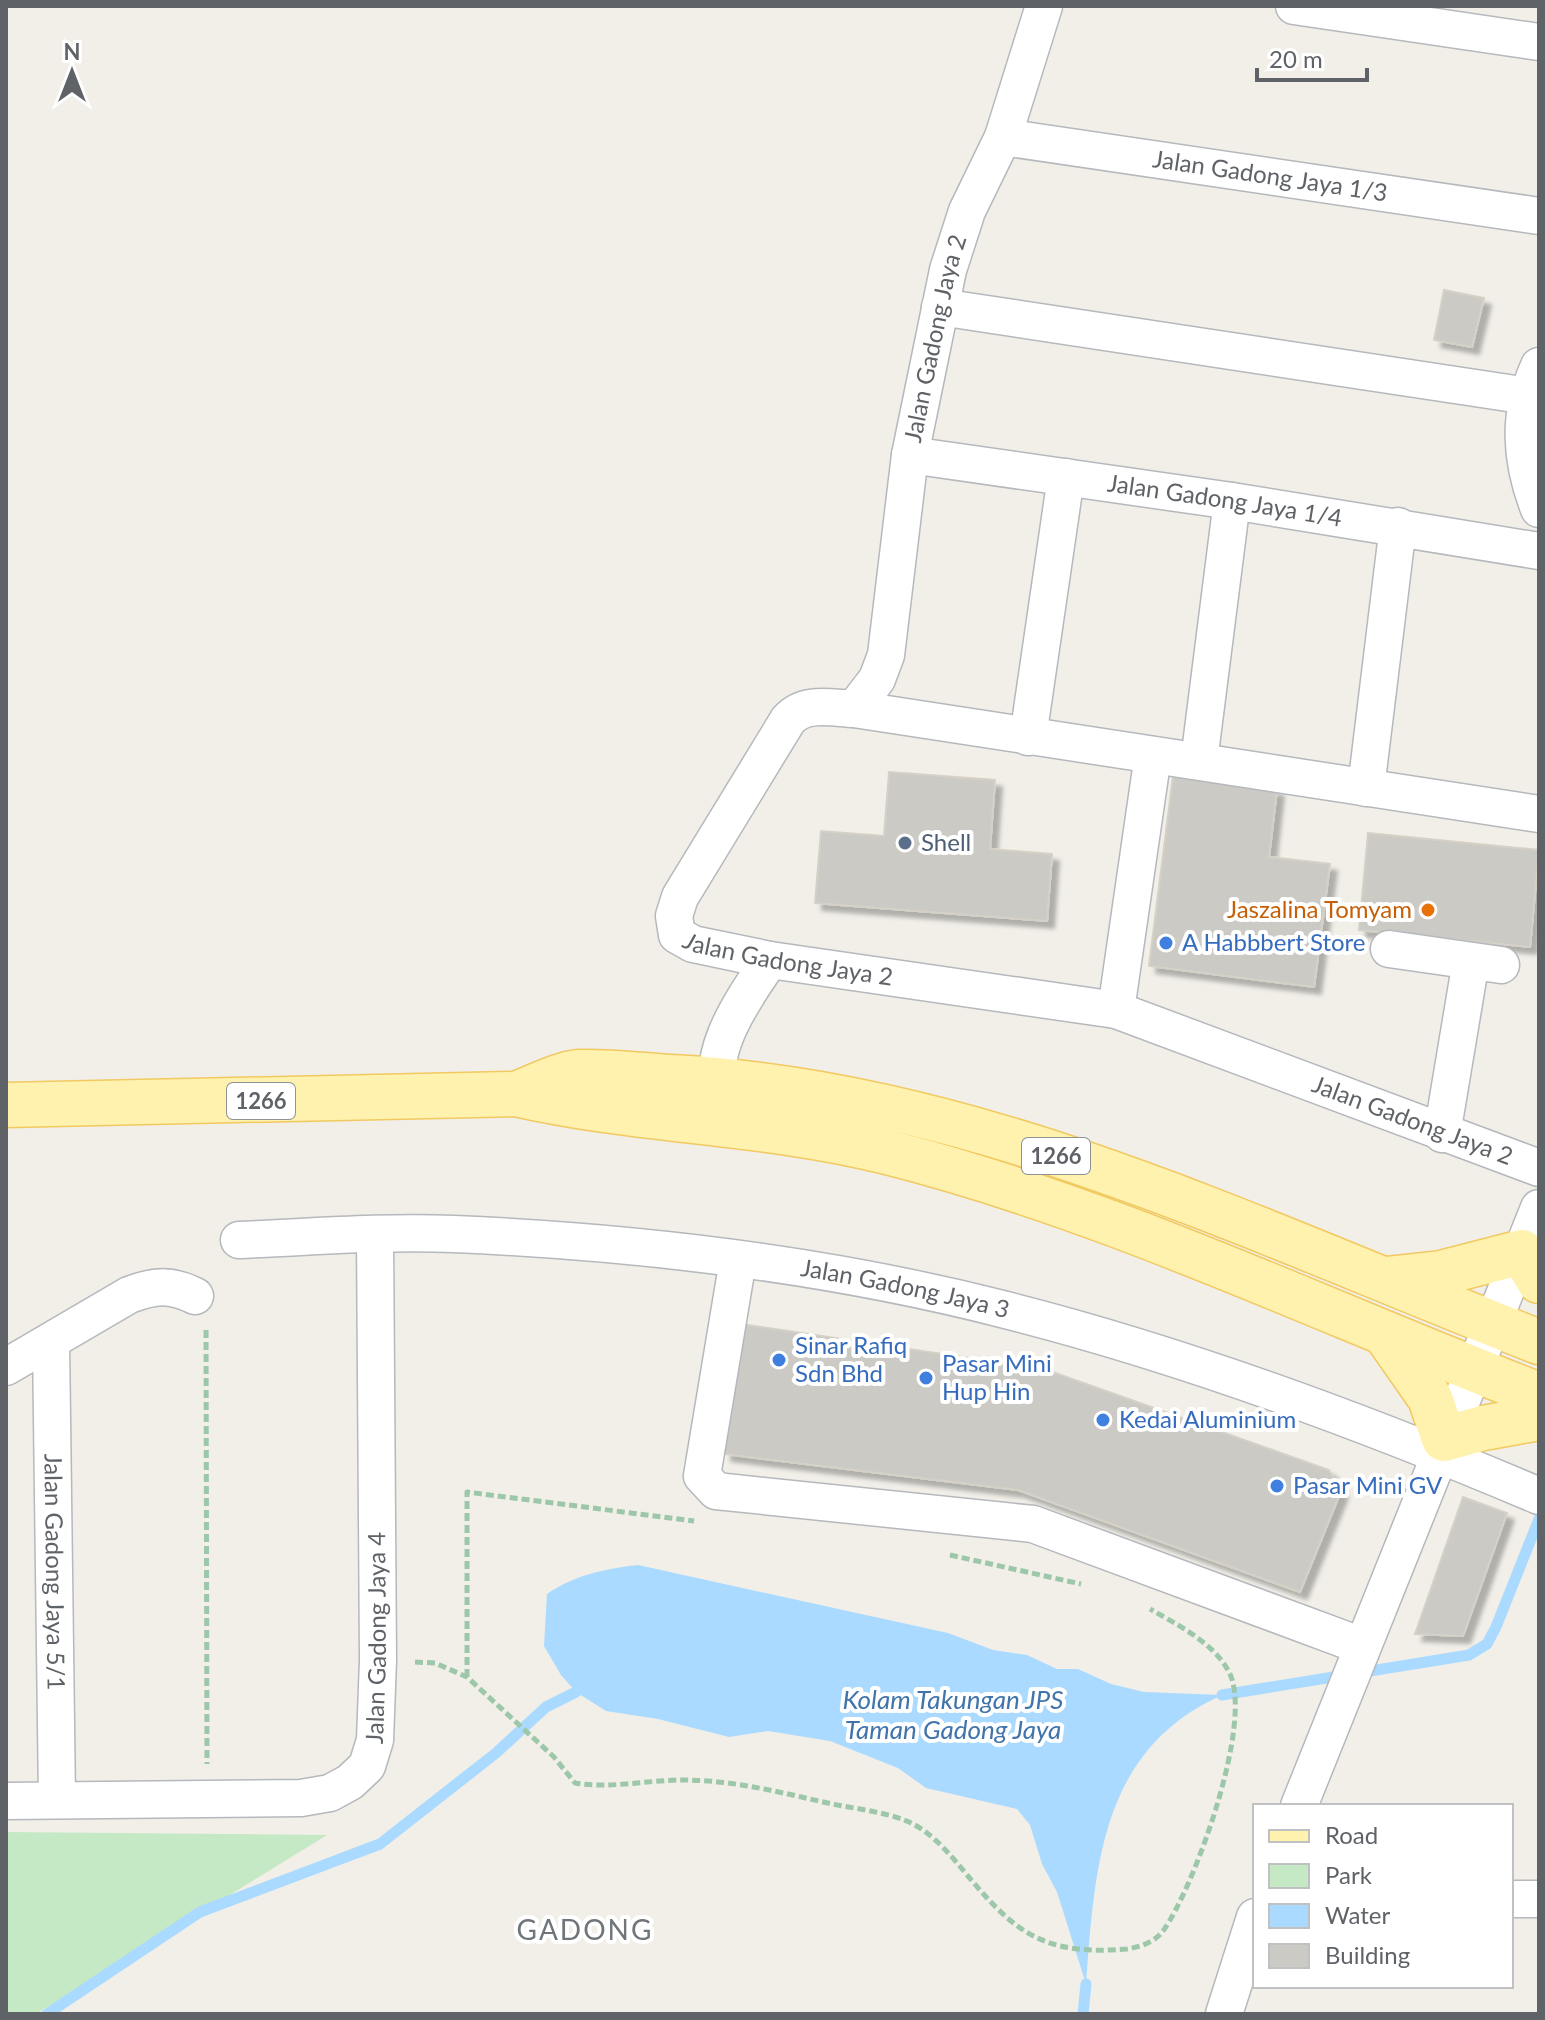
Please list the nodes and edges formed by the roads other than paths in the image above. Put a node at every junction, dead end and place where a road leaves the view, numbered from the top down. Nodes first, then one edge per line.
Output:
1 (1044, 6) edge
2 (1294, 6) edge
3 (1539, 42) edge
4 (1003, 137) junction
5 (1539, 216) edge
6 (940, 307) junction
7 (1533, 381) edge
8 (910, 455) junction
9 (1066, 477) junction
10 (1232, 501) junction
11 (1539, 509) edge
12 (1398, 526) junction
13 (1539, 551) edge
14 (854, 709) junction
15 (1028, 737) junction
16 (1153, 755) junction
17 (1199, 761) junction
18 (1366, 788) junction
19 (1539, 814) edge
20 (1389, 949) dead end
21 (770, 960) junction
22 (1116, 1010) junction
23 (718, 1079) junction
24 (516, 1094) junction
25 (6, 1105) edge
26 (777, 1130) junction
27 (1442, 1134) junction
28 (1539, 1168) edge
29 (1539, 1208) edge
30 (375, 1235) junction
31 (239, 1240) dead end
32 (738, 1260) junction
33 (1531, 1267) edge
34 (1380, 1279) junction
35 (195, 1296) road end
36 (1492, 1324) junction
37 (1386, 1335) junction
38 (51, 1342) junction
39 (1539, 1342) edge
40 (6, 1367) edge
41 (1473, 1369) junction
42 (1539, 1395) edge
43 (1539, 1418) edge
44 (1441, 1446) junction
45 (1539, 1496) edge
46 (1360, 1652) junction
47 (57, 1800) junction
48 (6, 1801) edge
49 (1300, 1804) edge
50 (1513, 1899) edge
51 (1539, 1899) edge
52 (1253, 1923) edge
53 (1224, 2014) edge

1 - 4 street, Jalan Gadong Jaya 2
2 - 3 street
4 - 5 street, Jalan Gadong Jaya 1/3
4 - 6 street, Jalan Gadong Jaya 2
6 - 7 street
6 - 8 street, Jalan Gadong Jaya 2
7 - 11 street
8 - 9 street, Jalan Gadong Jaya 1/4
8 - 14 street, Jalan Gadong Jaya 2
9 - 10 street, Jalan Gadong Jaya 1/4
9 - 15 street
10 - 12 street, Jalan Gadong Jaya 1/4
10 - 17 street
12 - 13 street, Jalan Gadong Jaya 1/4
12 - 18 street
14 - 15 street
14 - 21 street, Jalan Gadong Jaya 2
15 - 16 street
16 - 17 street
16 - 22 street
17 - 18 street
18 - 19 street
20 - 27 street
21 - 22 street, Jalan Gadong Jaya 2
21 - 23 street
22 - 27 street, Jalan Gadong Jaya 2
23 - 24 main road, 1266
23 - 26 street
23 - 34 main road, 1266
24 - 25 main road, 1266
24 - 26 main road, 1266
26 - 37 main road, 1266
27 - 28 street, Jalan Gadong Jaya 2
29 - 33 street
30 - 31 street, Jalan Gadong Jaya 3
30 - 32 street, Jalan Gadong Jaya 3
30 - 47 street, Jalan Gadong Jaya 4
32 - 44 street, Jalan Gadong Jaya 3
32 - 46 street
33 - 34 main road
33 - 36 street
34 - 36 main road, 1266
35 - 38 street
36 - 39 main road, 1266
36 - 41 street
37 - 41 main road, 1266
37 - 44 main road
38 - 40 street
38 - 47 street, Jalan Gadong Jaya 5/1
41 - 42 main road, 1266
41 - 44 street
43 - 44 main road
44 - 45 street, Jalan Gadong Jaya 3
44 - 46 street
46 - 49 street
47 - 48 street, Jalan Gadong Jaya 4
50 - 51 street
52 - 53 street

